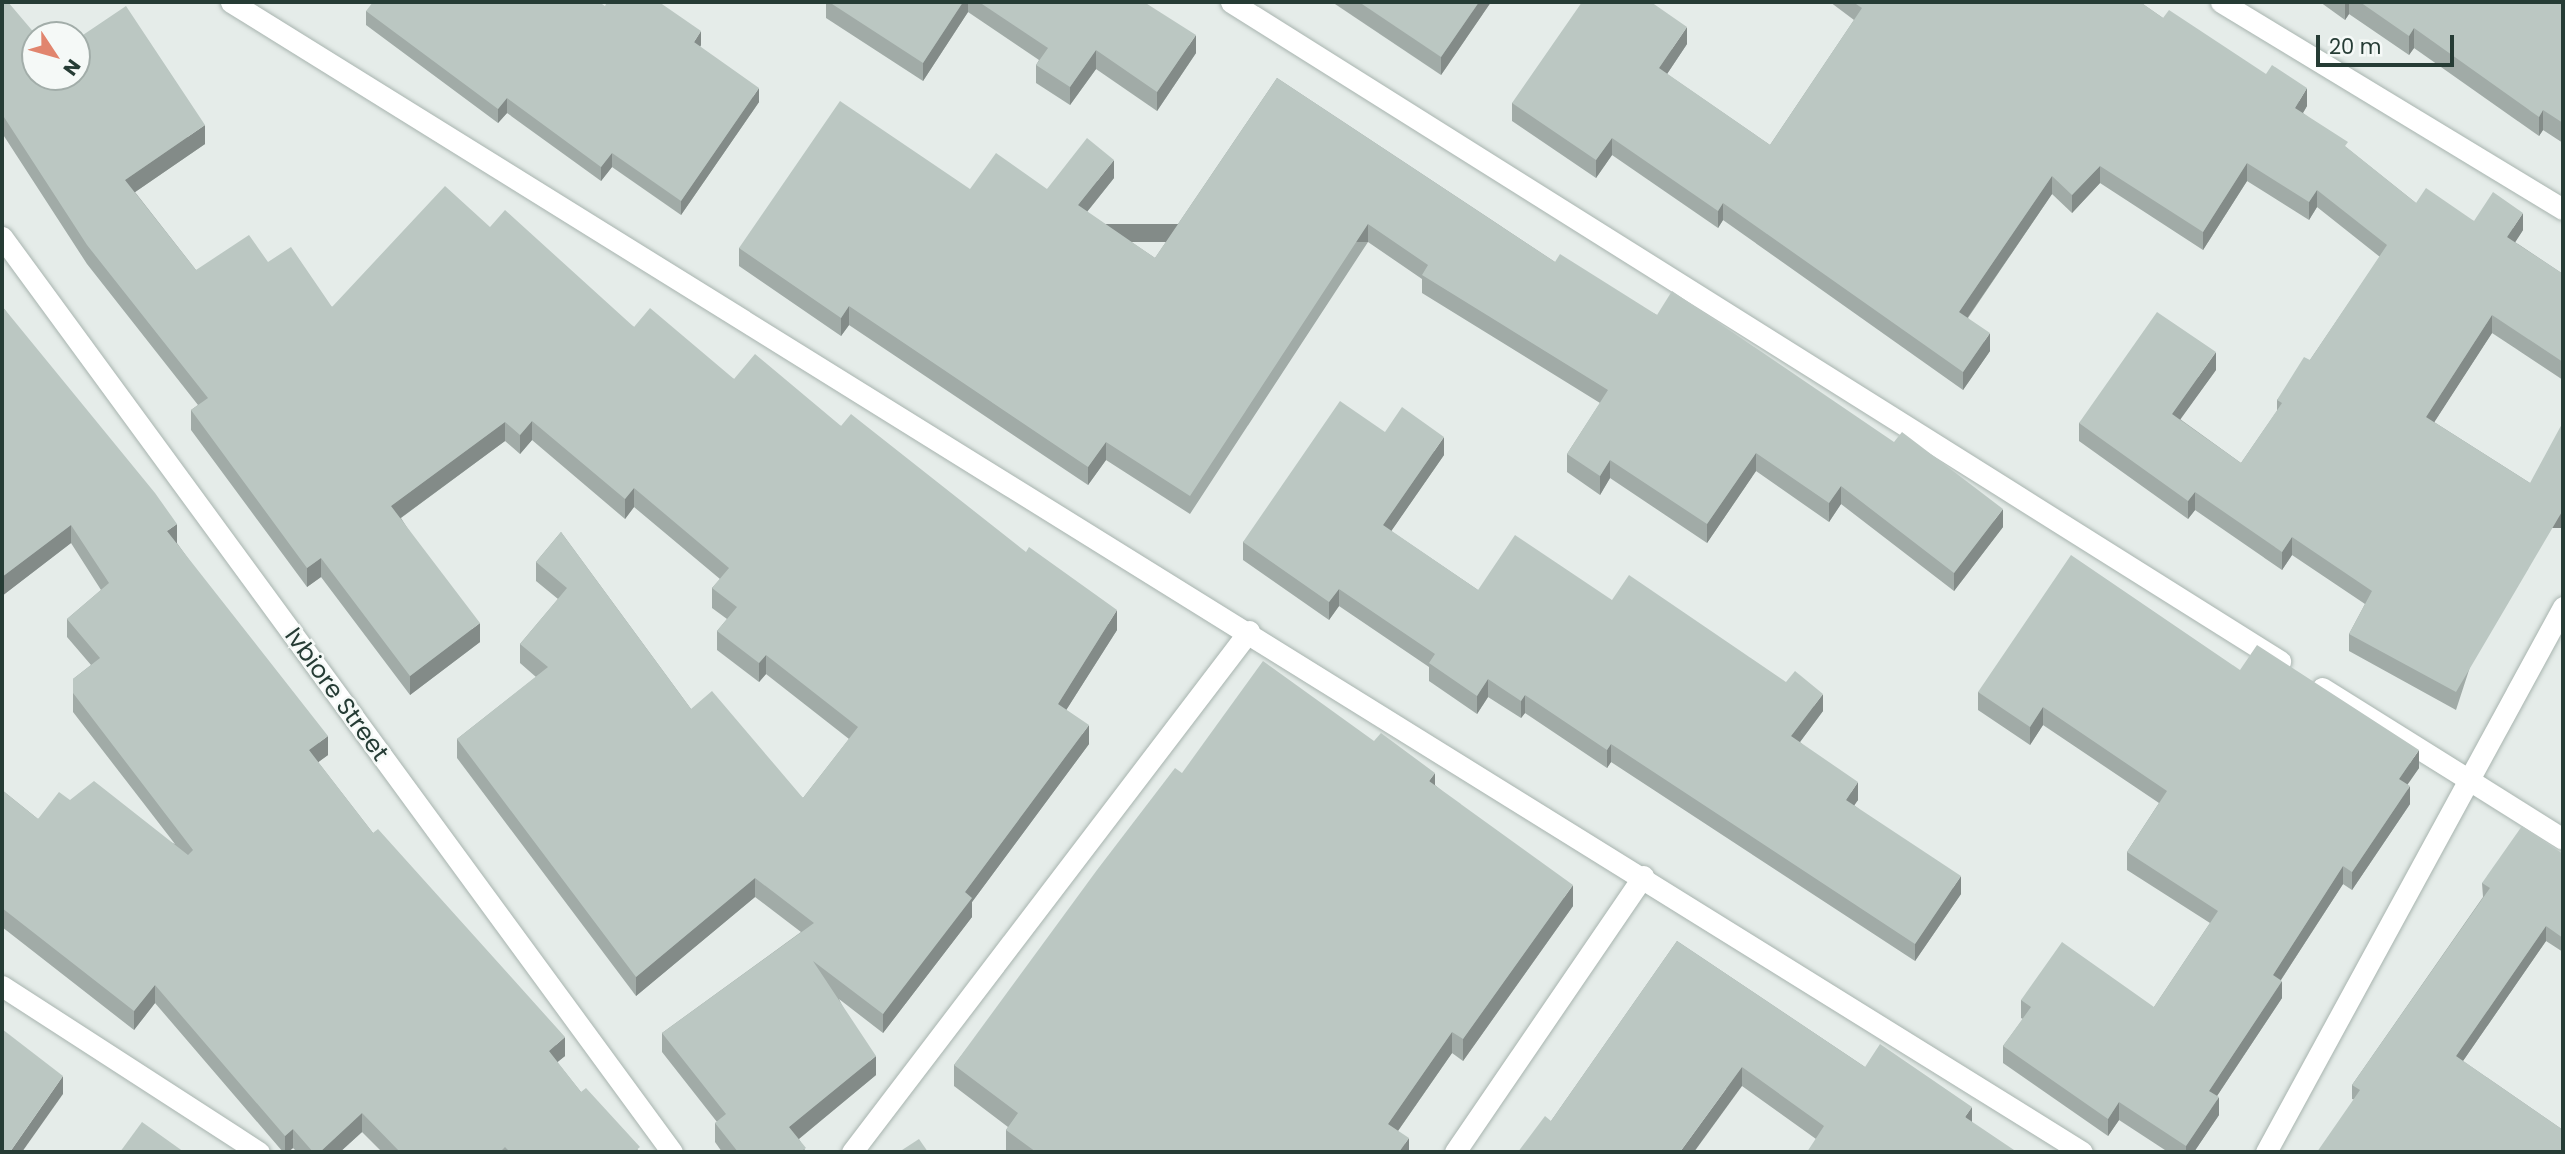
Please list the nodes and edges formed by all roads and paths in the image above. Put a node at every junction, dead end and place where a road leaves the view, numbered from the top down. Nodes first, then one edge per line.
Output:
1 (231, 2) edge
2 (1231, 2) edge
3 (2221, 2) edge
4 (2563, 209) edge
5 (2, 237) edge
6 (2563, 607) edge
7 (1249, 631) junction
8 (2469, 780) junction
9 (2563, 839) edge
10 (1643, 876) junction
11 (2, 986) edge
12 (259, 1152) edge
13 (672, 1152) edge
14 (852, 1152) edge
15 (1455, 1152) edge
16 (2082, 1152) edge
17 (2266, 1152) edge

1 - 7 street
2 - 8 street
3 - 4 street
5 - 13 street, Ivbiore Street
6 - 8 street
7 - 10 street
7 - 14 street
8 - 9 street
8 - 17 street
10 - 15 street
10 - 16 street
11 - 12 street

